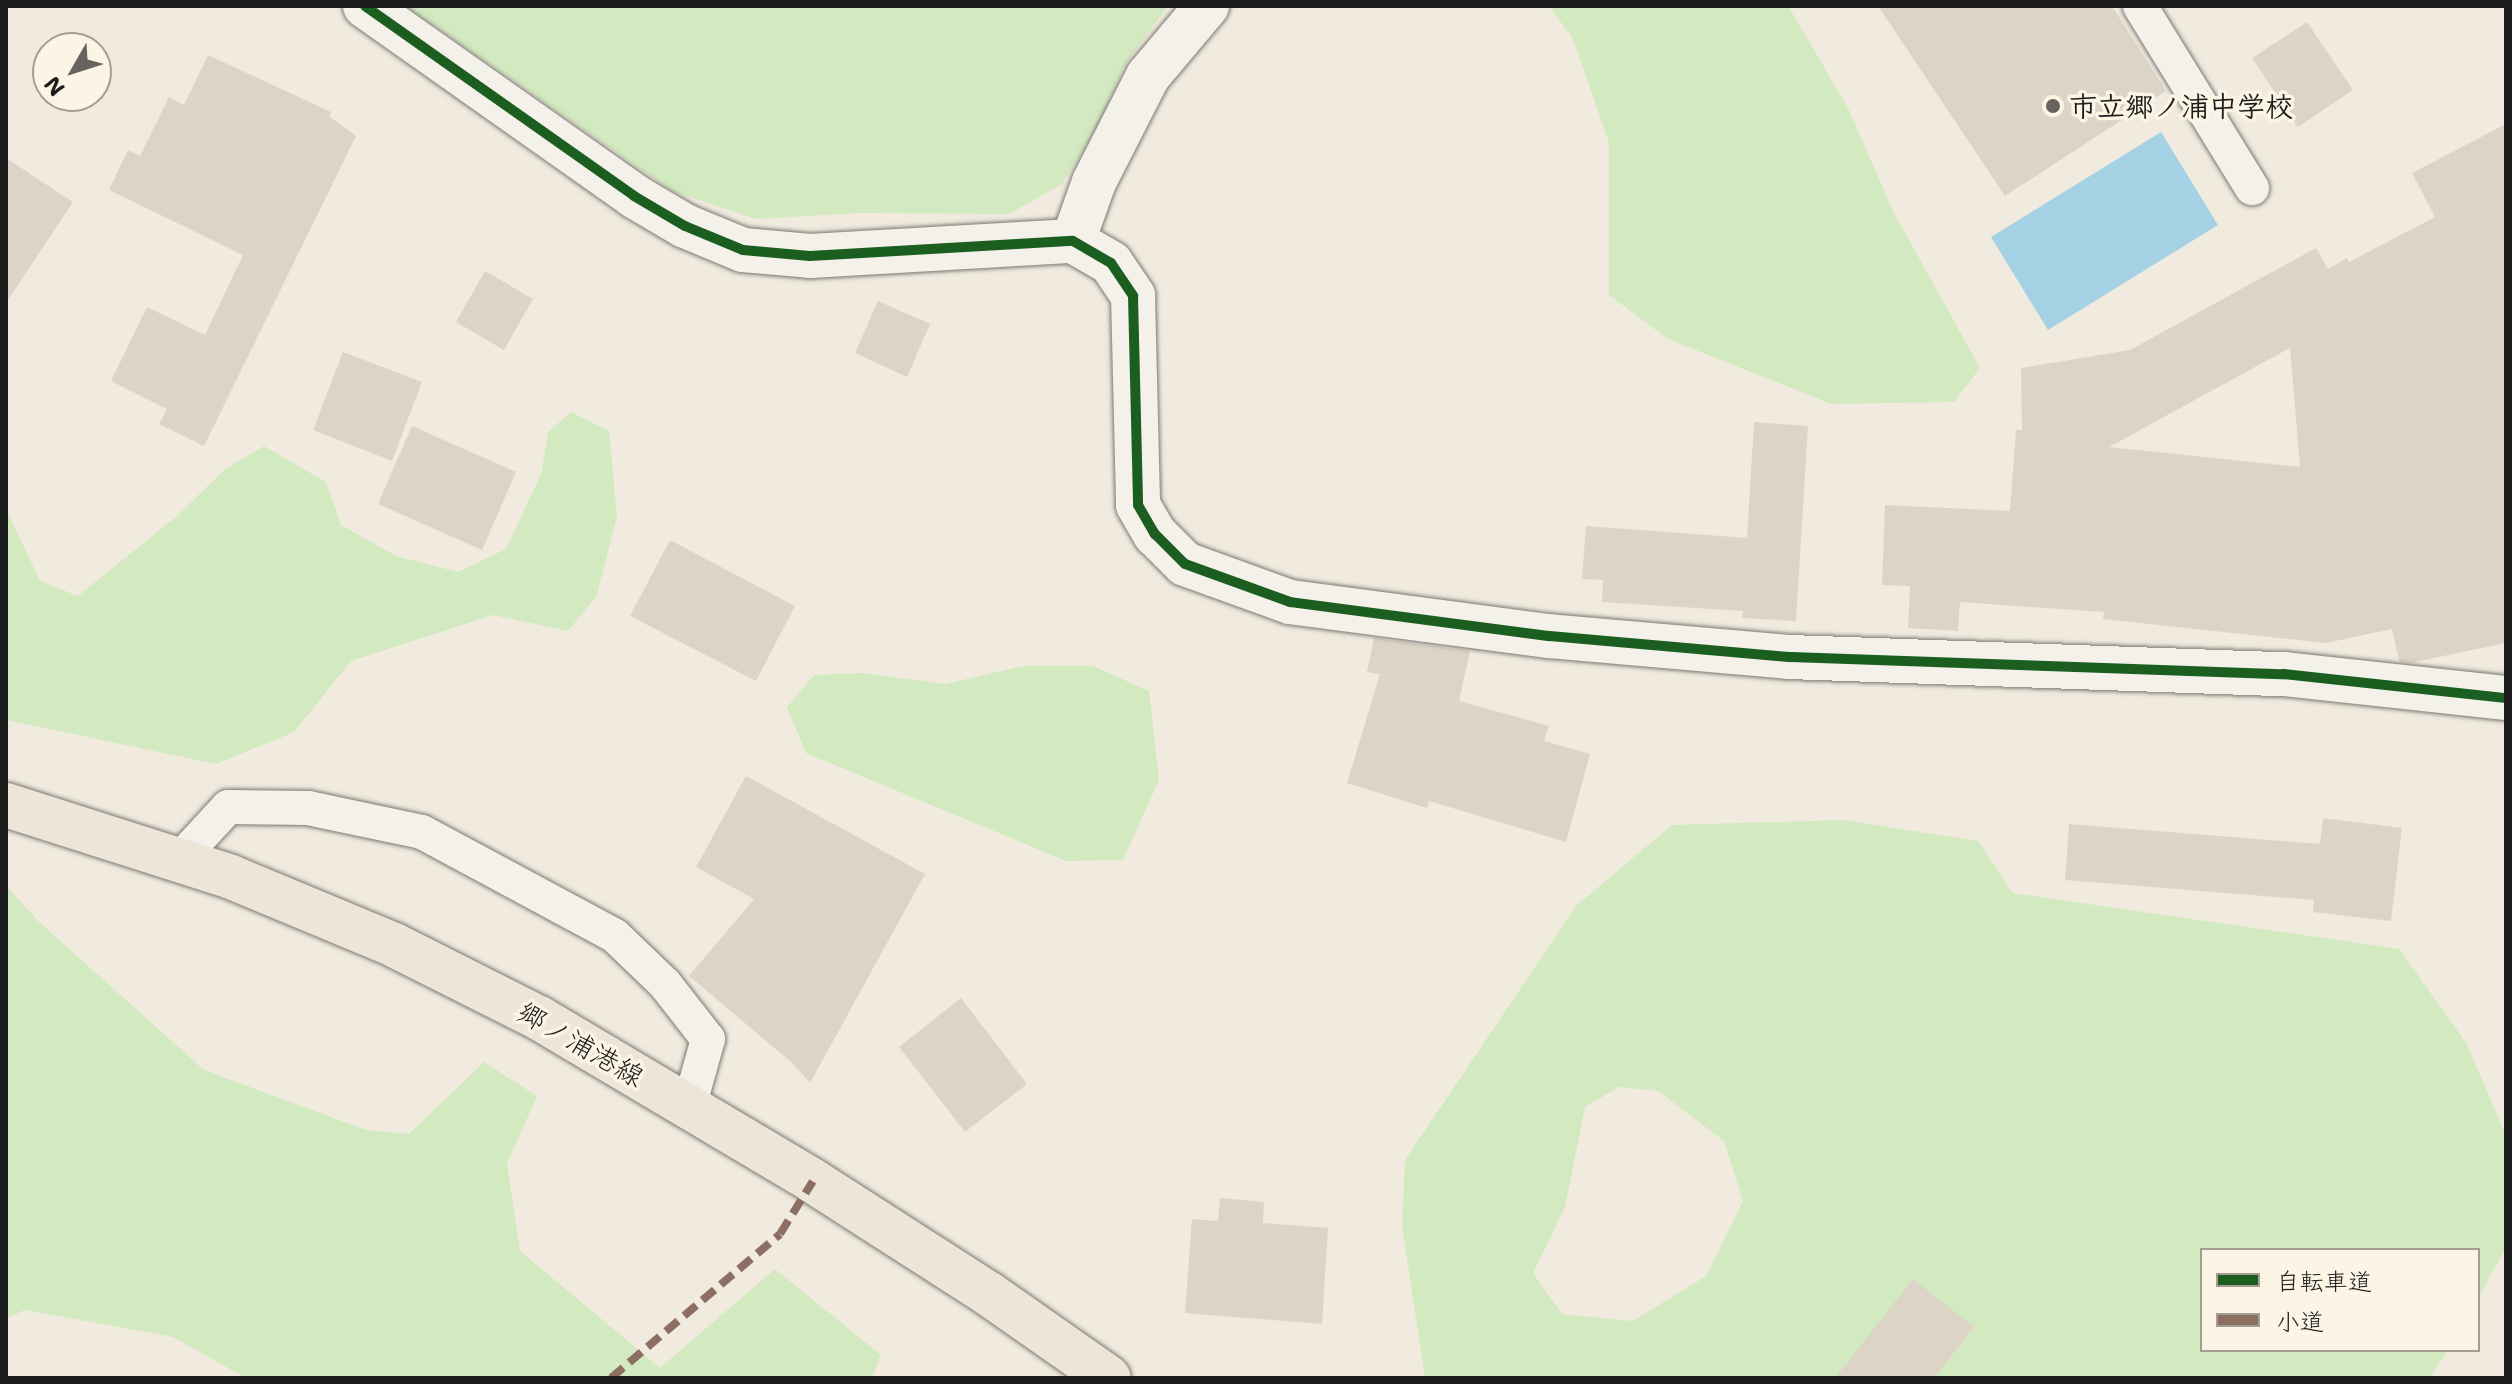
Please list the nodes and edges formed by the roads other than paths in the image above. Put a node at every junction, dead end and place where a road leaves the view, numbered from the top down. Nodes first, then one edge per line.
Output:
1 (365, 6) edge
2 (1207, 6) edge
3 (2140, 6) edge
4 (2252, 188) dead end
5 (1073, 241) junction
6 (2506, 698) edge
7 (6, 805) edge
8 (179, 860) junction
9 (689, 1107) junction
10 (1109, 1378) edge

1 - 5 street
2 - 5 street
3 - 4 lane
5 - 6 street
7 - 8 main road, 郷ノ浦港線
8 - 9 main road, 郷ノ浦港線
8 - 9 lane
9 - 10 main road, 郷ノ浦港線

